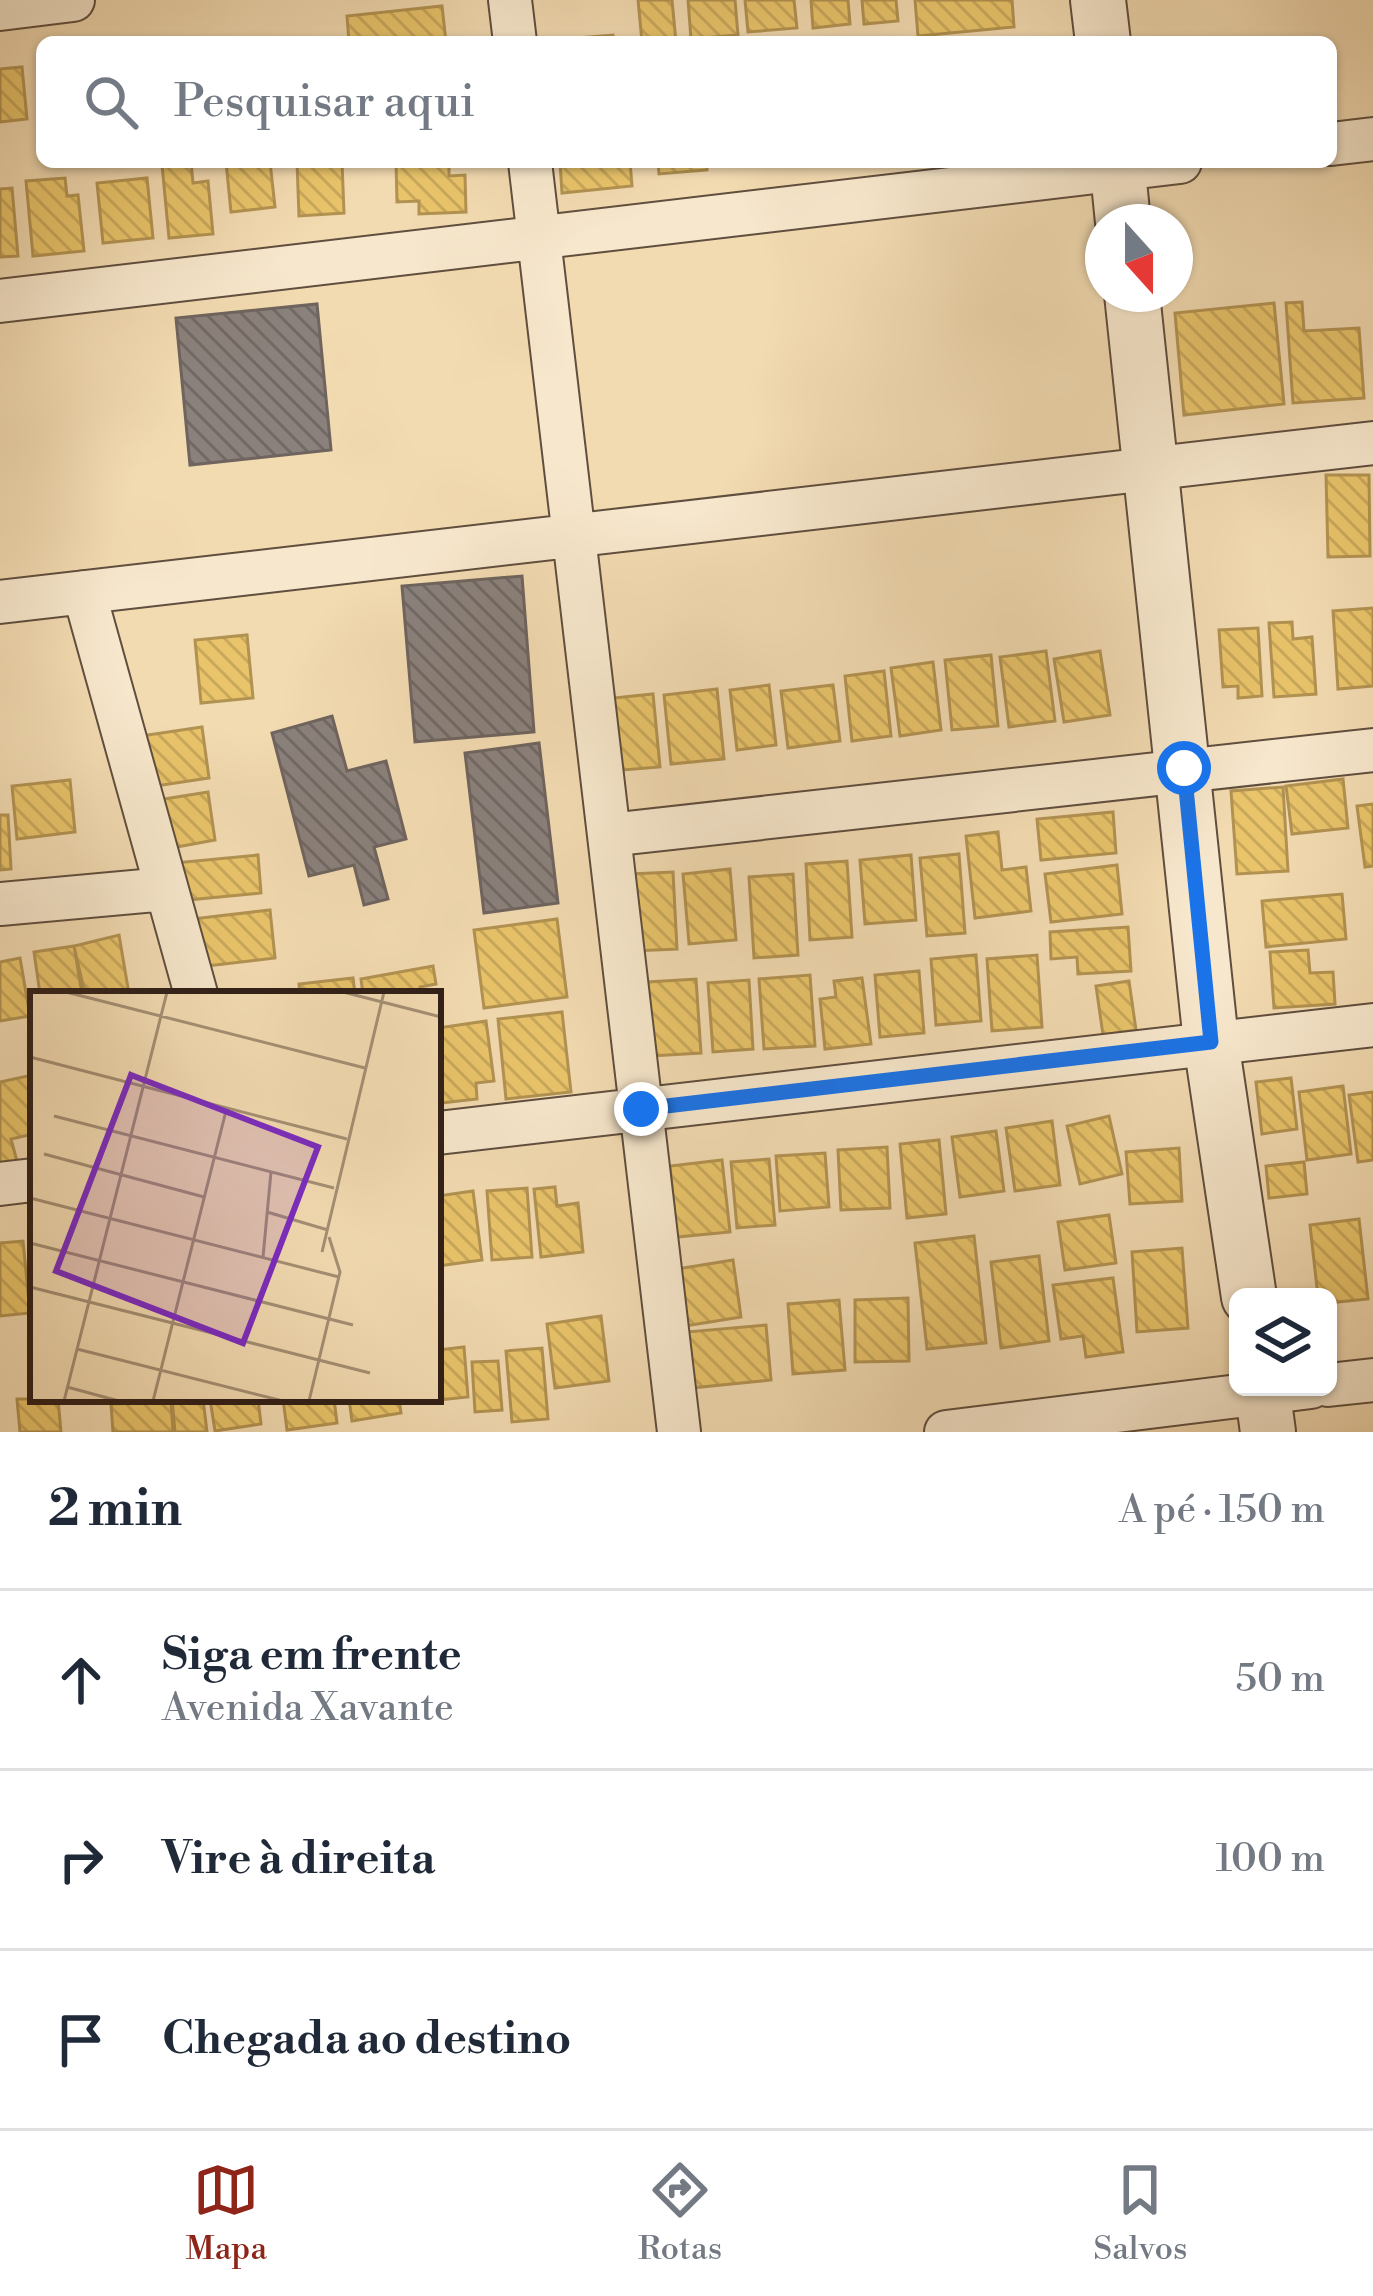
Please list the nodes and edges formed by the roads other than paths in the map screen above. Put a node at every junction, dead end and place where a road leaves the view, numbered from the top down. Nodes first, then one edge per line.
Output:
1 (73, 0) edge
2 (510, 0) edge
3 (1098, 0) edge
4 (0, 9) edge
5 (514, 36) edge
6 (1101, 36) edge
7 (1373, 139) edge
8 (1337, 143) edge
9 (531, 168) edge
10 (1101, 168) edge
11 (1117, 168) edge
12 (1122, 204) edge
13 (539, 238) junction
14 (0, 302) edge
15 (1134, 312) edge
16 (1373, 442) edge
17 (1152, 468) junction
18 (575, 536) junction
19 (84, 592) junction
20 (0, 602) edge
21 (1373, 750) edge
22 (1184, 768) junction
23 (609, 835) junction
24 (166, 890) junction
25 (0, 904) edge
26 (195, 991) edge
27 (1373, 1025) edge
28 (1211, 1042) junction
29 (641, 1109) junction
30 (441, 1133) edge
31 (30, 1180) edge
32 (0, 1184) edge
33 (1248, 1288) edge
34 (1373, 1380) edge
35 (1337, 1384) edge
36 (1276, 1400) edge
37 (679, 1432) edge
38 (946, 1432) edge

1 - 4 street
2 - 5 street
3 - 6 street
7 - 8 street
9 - 13 street
10 - 13 street
11 - 12 street
13 - 14 street
13 - 18 street
15 - 17 street
16 - 17 street
17 - 18 street
17 - 22 street
18 - 19 street
18 - 23 street
19 - 20 street
19 - 24 street
21 - 22 street
22 - 23 street
22 - 28 street
23 - 29 street
24 - 25 street
24 - 26 street
27 - 28 street
28 - 29 street
28 - 33 street
29 - 30 street
29 - 37 street
31 - 32 street
34 - 35 street
36 - 38 street

